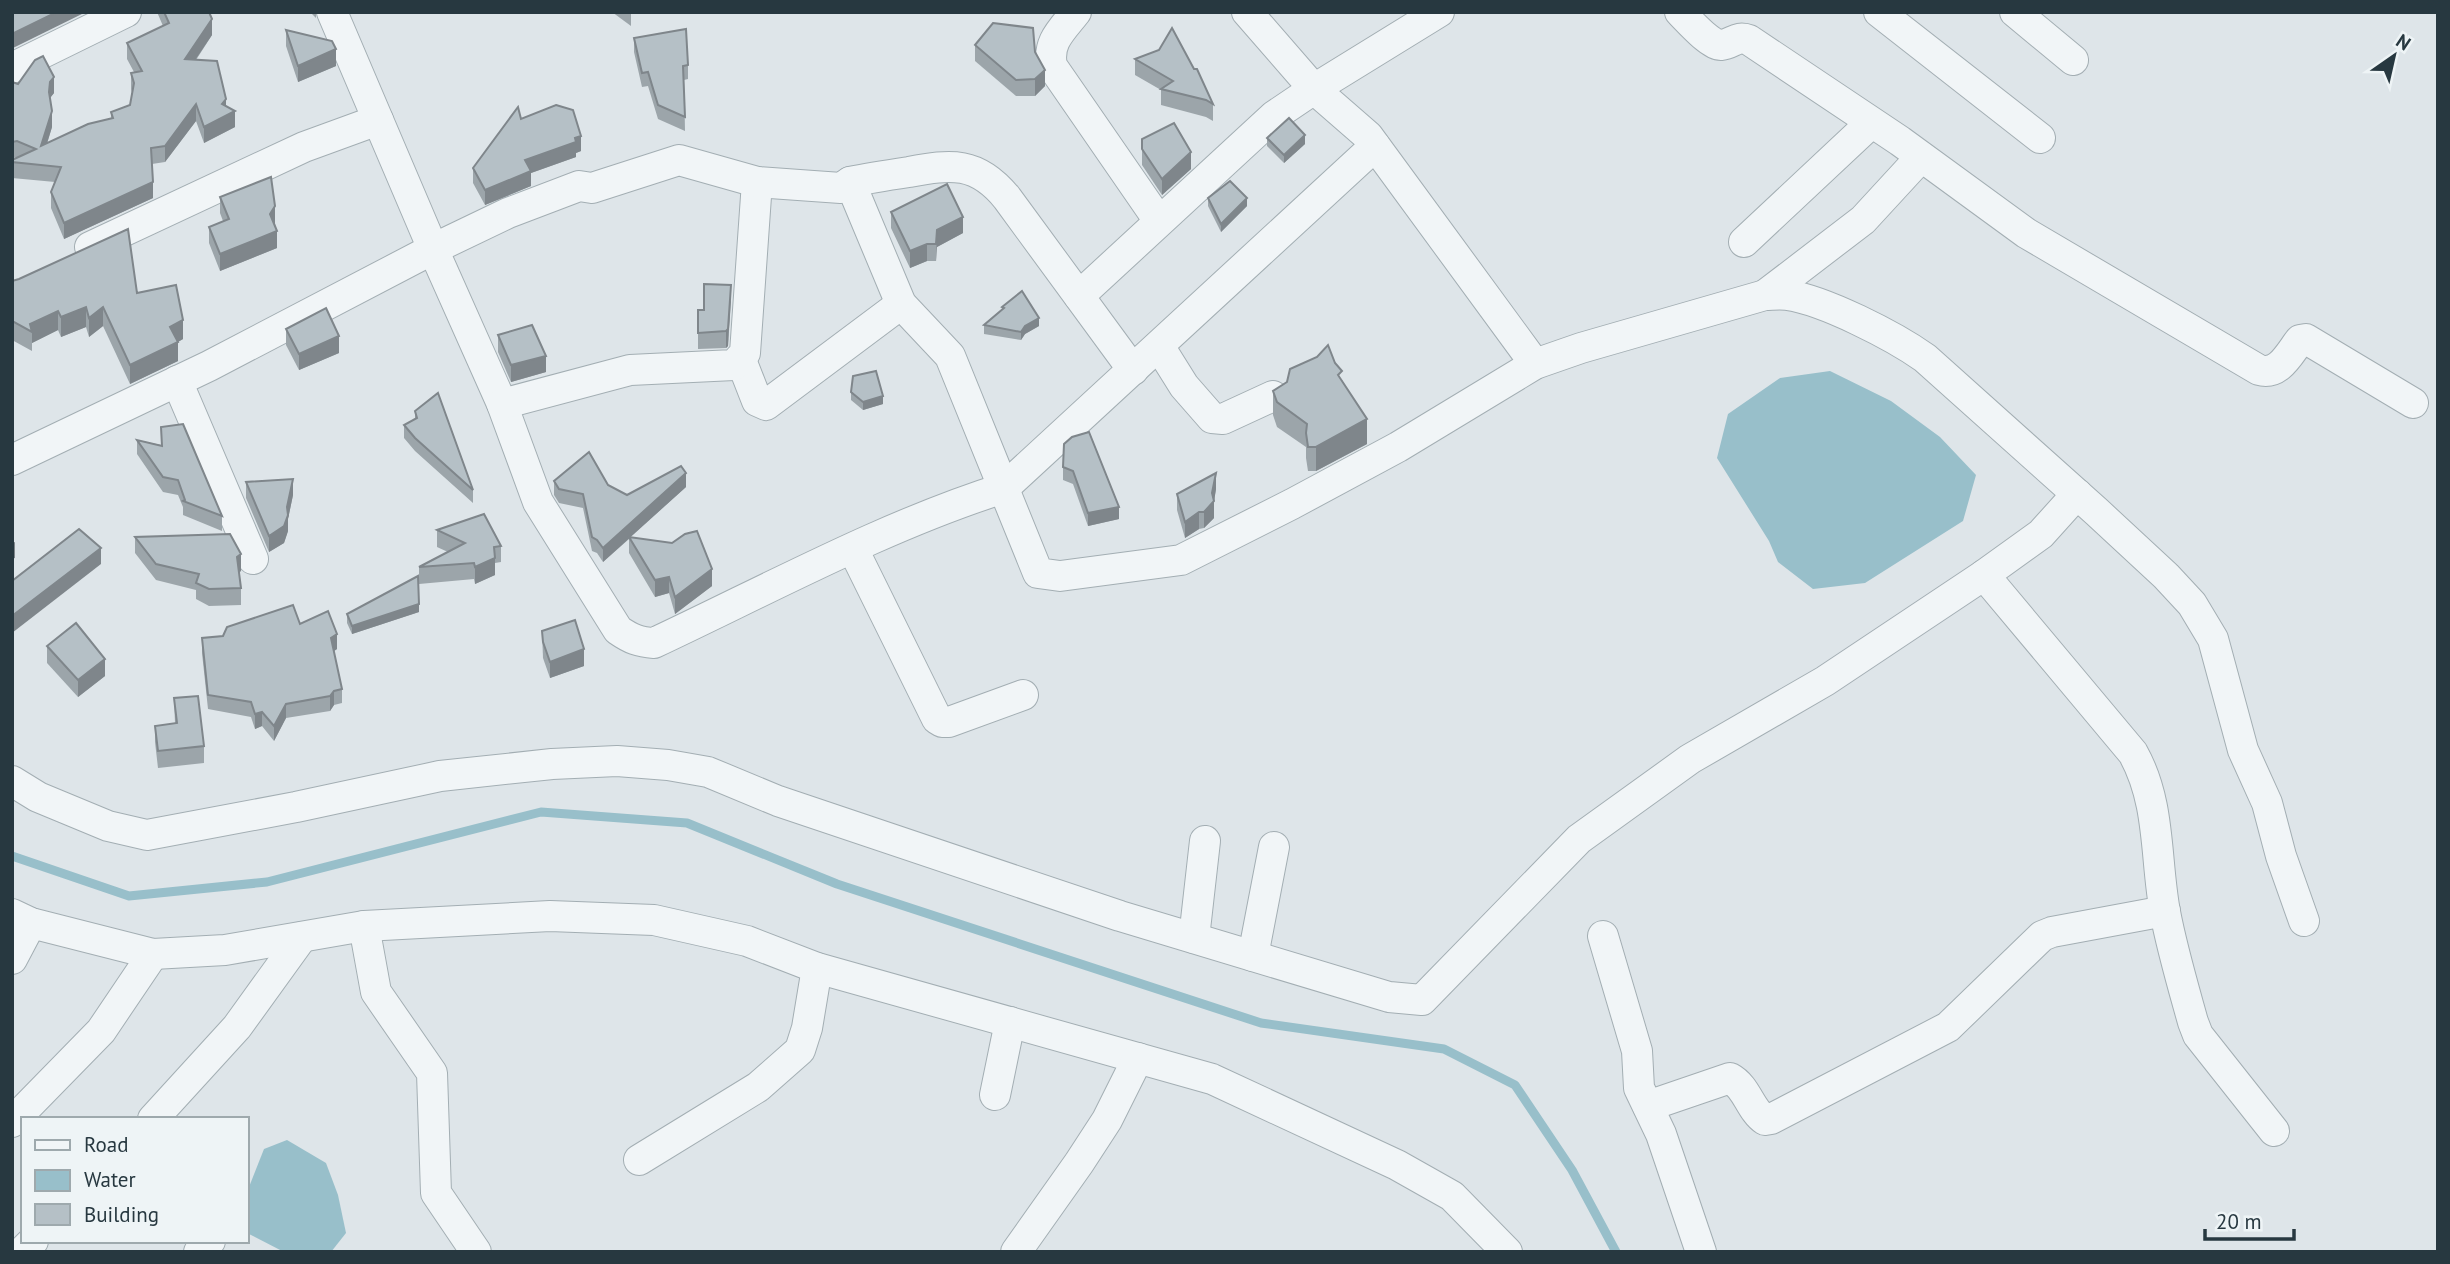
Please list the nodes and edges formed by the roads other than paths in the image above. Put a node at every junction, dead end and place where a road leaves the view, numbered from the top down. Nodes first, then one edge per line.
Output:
1 (127, 12) edge
2 (332, 12) edge
3 (1076, 12) edge
4 (1440, 12) edge
5 (1680, 12) edge
6 (1879, 12) edge
7 (2015, 12) edge
8 (1249, 13) edge
9 (2073, 60) dead end
10 (12, 68) edge
11 (1314, 89) junction
12 (378, 120) junction
13 (1871, 123) junction
14 (2040, 138) dead end
15 (1375, 146) junction
16 (1921, 157) junction
17 (757, 182) junction
18 (850, 182) junction
19 (1159, 221) junction
20 (1744, 242) dead end
21 (433, 249) junction
22 (63, 259) edge
23 (1765, 295) junction
24 (1079, 296) junction
25 (901, 304) junction
26 (1158, 346) junction
27 (741, 359) junction
28 (1535, 364) junction
29 (1133, 370) junction
30 (177, 381) junction
31 (1273, 396) edge
32 (2413, 403) dead end
33 (502, 404) junction
34 (12, 460) edge
35 (1004, 488) junction
36 (2071, 502) junction
37 (853, 549) junction
38 (253, 559) dead end
39 (1984, 575) junction
40 (1023, 695) dead end
41 (12, 781) edge
42 (1205, 841) dead end
43 (1274, 847) dead end
44 (2165, 911) junction
45 (22, 918) edge
46 (2304, 921) dead end
47 (364, 926) junction
48 (1603, 936) dead end
49 (302, 937) junction
50 (1194, 938) junction
51 (153, 954) junction
52 (1253, 956) junction
53 (12, 958) edge
54 (817, 968) junction
55 (1010, 1022) junction
56 (1138, 1058) junction
57 (995, 1095) dead end
58 (1648, 1106) junction
59 (27, 1116) edge
60 (155, 1117) edge
61 (2274, 1131) dead end
62 (639, 1160) dead end
63 (1503, 1250) edge
64 (476, 1252) edge
65 (1016, 1252) edge
66 (1701, 1252) edge

1 - 10 street
2 - 12 street
3 - 19 street
4 - 11 street
5 - 13 street
6 - 14 street
7 - 9 street
8 - 11 street
11 - 15 street
11 - 19 street
12 - 21 street
12 - 22 street
13 - 16 street
13 - 20 street
15 - 26 street
15 - 28 street
16 - 23 street
16 - 32 street
17 - 18 street
17 - 21 street
17 - 27 street
18 - 24 street
18 - 25 street
19 - 24 street
21 - 30 street
21 - 33 street
23 - 28 street
23 - 36 street
24 - 29 street
25 - 27 street
25 - 35 street
26 - 29 street
26 - 31 street
27 - 33 street
28 - 35 street
29 - 35 street
30 - 34 street
30 - 38 street
33 - 37 street
35 - 37 street
36 - 39 street
36 - 46 street
37 - 40 street
39 - 44 street
39 - 52 street
41 - 50 street
42 - 50 street
43 - 52 street
44 - 58 street
44 - 61 street
45 - 51 street
45 - 53 street
47 - 49 street
47 - 54 street
47 - 64 street
48 - 58 street
49 - 51 street
49 - 60 street
50 - 52 street
51 - 59 street
54 - 55 street
54 - 62 street
55 - 56 street
55 - 57 street
56 - 63 street
56 - 65 street
58 - 66 street

